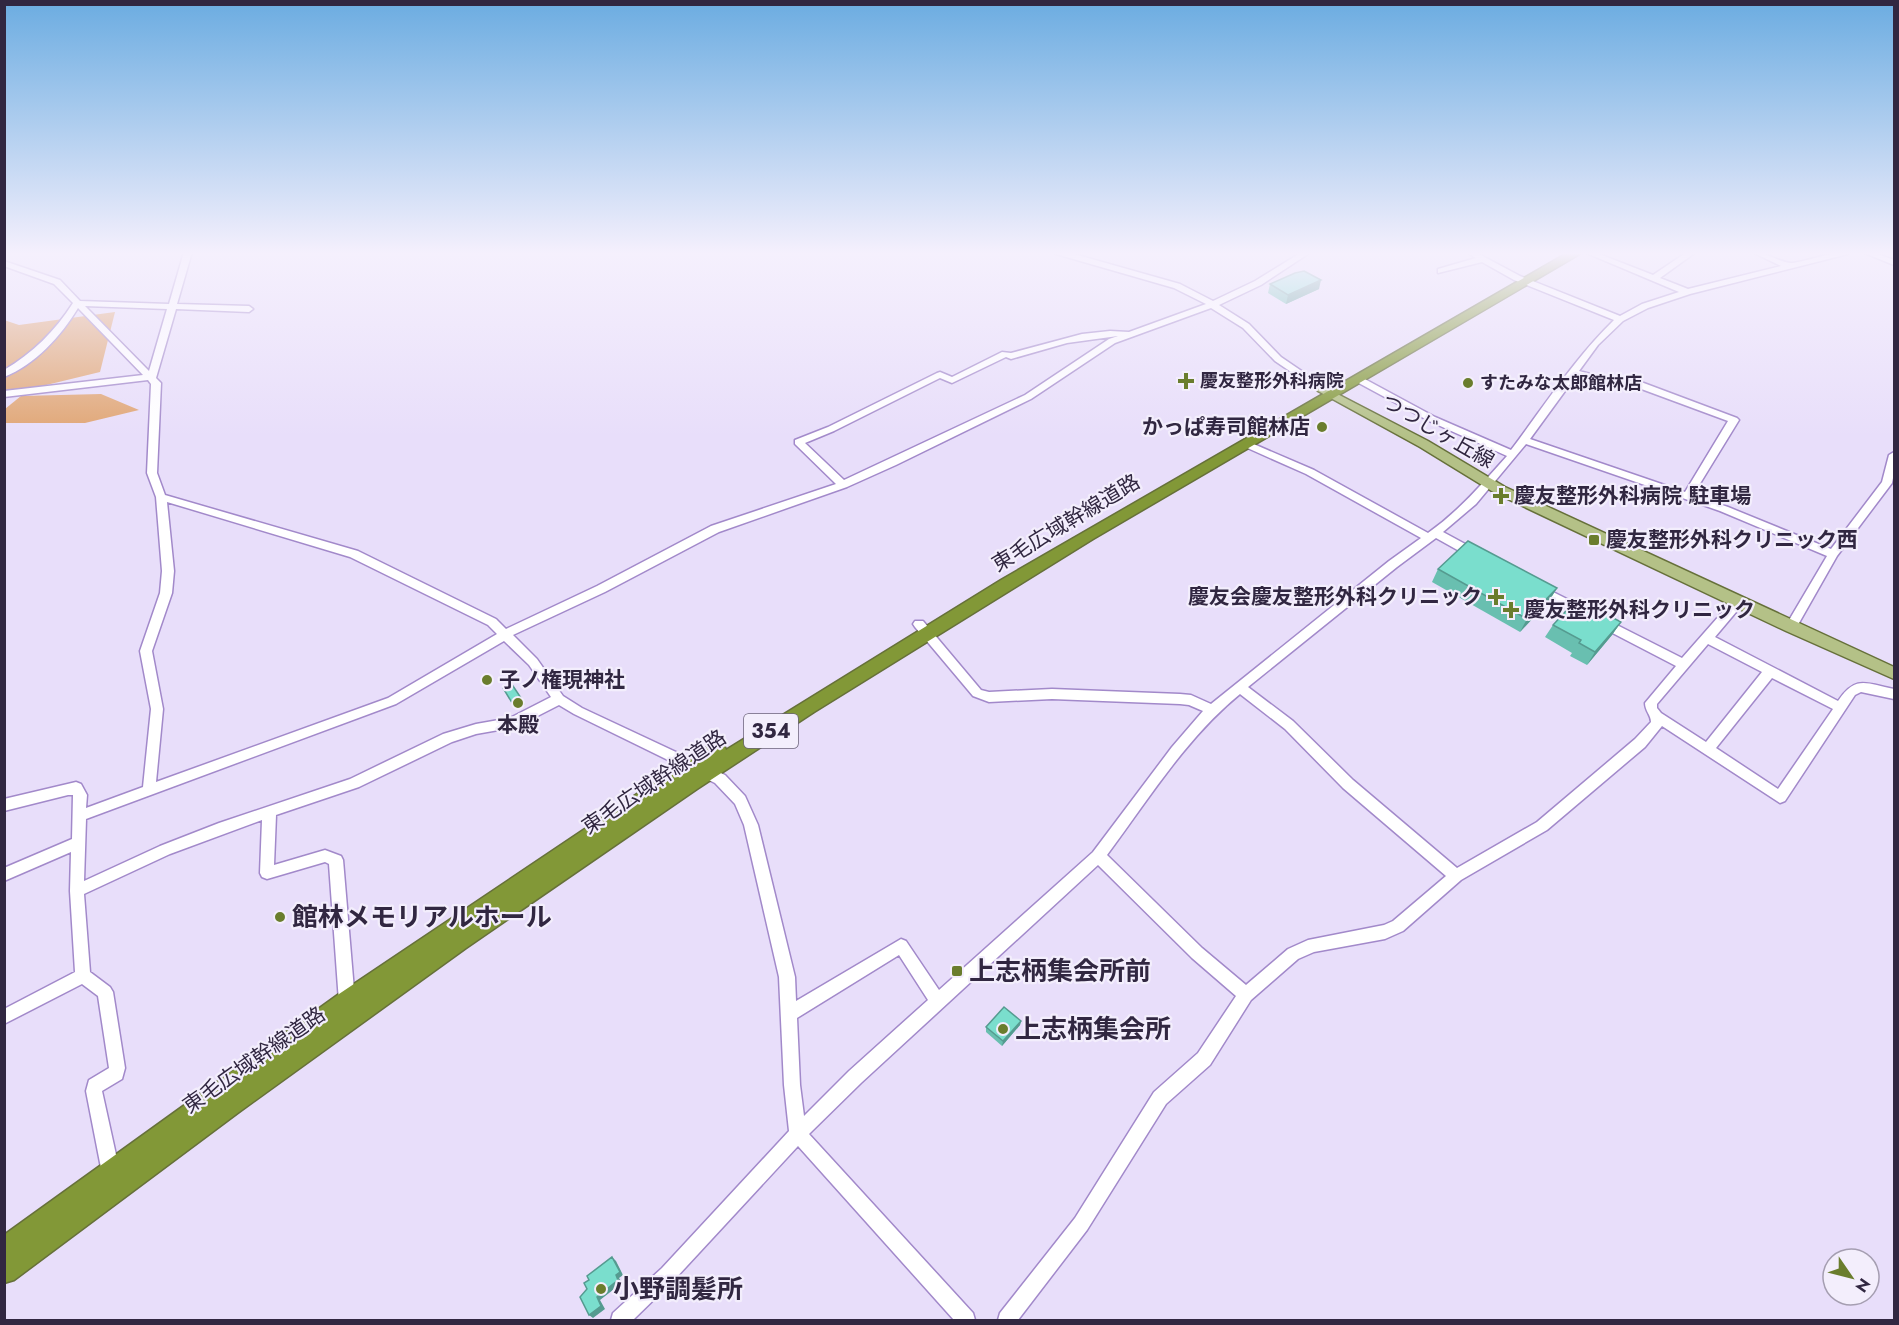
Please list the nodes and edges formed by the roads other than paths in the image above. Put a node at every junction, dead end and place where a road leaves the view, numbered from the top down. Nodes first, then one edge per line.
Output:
1 (71, 314) edge
2 (88, 314) edge
3 (169, 314) edge
4 (1186, 314) edge
5 (1228, 314) edge
6 (1463, 314) edge
7 (1466, 314) edge
8 (1607, 314) edge
9 (1630, 314) edge
10 (1620, 319) junction
11 (1133, 333) junction
12 (1572, 372) junction
13 (4, 374) edge
14 (152, 377) junction
15 (1358, 379) junction
16 (1327, 392) junction
17 (4, 394) edge
18 (1524, 440) junction
19 (1246, 444) junction
20 (1513, 455) junction
21 (1894, 455) edge
22 (1488, 484) junction
23 (843, 485) junction
24 (161, 497) junction
25 (1687, 498) junction
26 (1432, 535) junction
27 (1833, 554) junction
28 (1487, 560) edge
29 (1527, 582) edge
30 (1738, 602) junction
31 (1791, 627) junction
32 (923, 628) junction
33 (507, 635) junction
34 (1708, 639) junction
35 (1685, 665) junction
36 (1770, 671) junction
37 (1894, 673) edge
38 (1239, 687) junction
39 (1894, 694) edge
40 (560, 699) junction
41 (1839, 707) junction
42 (1212, 710) junction
43 (1657, 716) junction
44 (1708, 749) junction
45 (701, 769) junction
46 (149, 789) junction
47 (4, 806) edge
48 (269, 813) junction
49 (79, 816) junction
50 (79, 842) junction
51 (1098, 856) junction
52 (4, 875) edge
53 (1456, 876) junction
54 (77, 891) junction
55 (82, 976) junction
56 (1246, 995) junction
57 (937, 1000) junction
58 (347, 1002) junction
59 (790, 1012) junction
60 (4, 1017) edge
61 (798, 1134) junction
62 (111, 1173) junction
63 (4, 1252) edge
64 (4, 1270) edge
65 (620, 1320) edge
66 (966, 1320) edge
67 (1007, 1320) edge

1 - 13 street
2 - 14 street
3 - 14 street
4 - 11 street
5 - 16 street
6 - 16 highway, 東毛広域幹線道路 / 354
7 - 15 highway, 東毛広域幹線道路 / 354
8 - 10 street
9 - 10 street
10 - 12 street
11 - 23 street
11 - 23 street
12 - 18 street
12 - 25 street
14 - 17 street
14 - 24 street
15 - 16 highway, 東毛広域幹線道路 / 354
15 - 20 street
16 - 19 highway, 東毛広域幹線道路 / 354
16 - 22 main road, つつじヶ丘線
16 - 32 highway, 東毛広域幹線道路 / 354
18 - 20 street
18 - 25 street
19 - 26 street
19 - 32 highway, 東毛広域幹線道路 / 354
20 - 22 street
21 - 27 street
22 - 26 street
22 - 30 main road, つつじヶ丘線
23 - 33 street
24 - 33 street
24 - 46 street
25 - 27 street
26 - 28 street
26 - 38 street
27 - 31 street
29 - 35 street
30 - 31 main road, つつじヶ丘線
30 - 34 street
31 - 37 main road, つつじヶ丘線
32 - 42 street
32 - 45 highway, 東毛広域幹線道路 / 354
33 - 40 street
33 - 46 street
34 - 35 street
34 - 36 street
35 - 43 street
36 - 41 street
36 - 44 street
38 - 42 street
38 - 53 street
39 - 41 street
40 - 45 street
40 - 48 street
41 - 44 street
42 - 51 street
43 - 44 street
43 - 53 street
45 - 58 highway, 東毛広域幹線道路 / 354
45 - 59 street
45 - 64 highway, 東毛広域幹線道路 / 354
46 - 49 street
47 - 49 street
48 - 54 street
48 - 58 street
49 - 50 street
50 - 52 street
50 - 54 street
51 - 56 street
51 - 57 street
53 - 56 street
54 - 55 street
55 - 60 street
55 - 62 street
56 - 67 street
57 - 59 street
57 - 61 street
58 - 62 highway, 東毛広域幹線道路 / 354
59 - 61 street
61 - 65 street
61 - 66 street
62 - 63 highway, 東毛広域幹線道路 / 354

